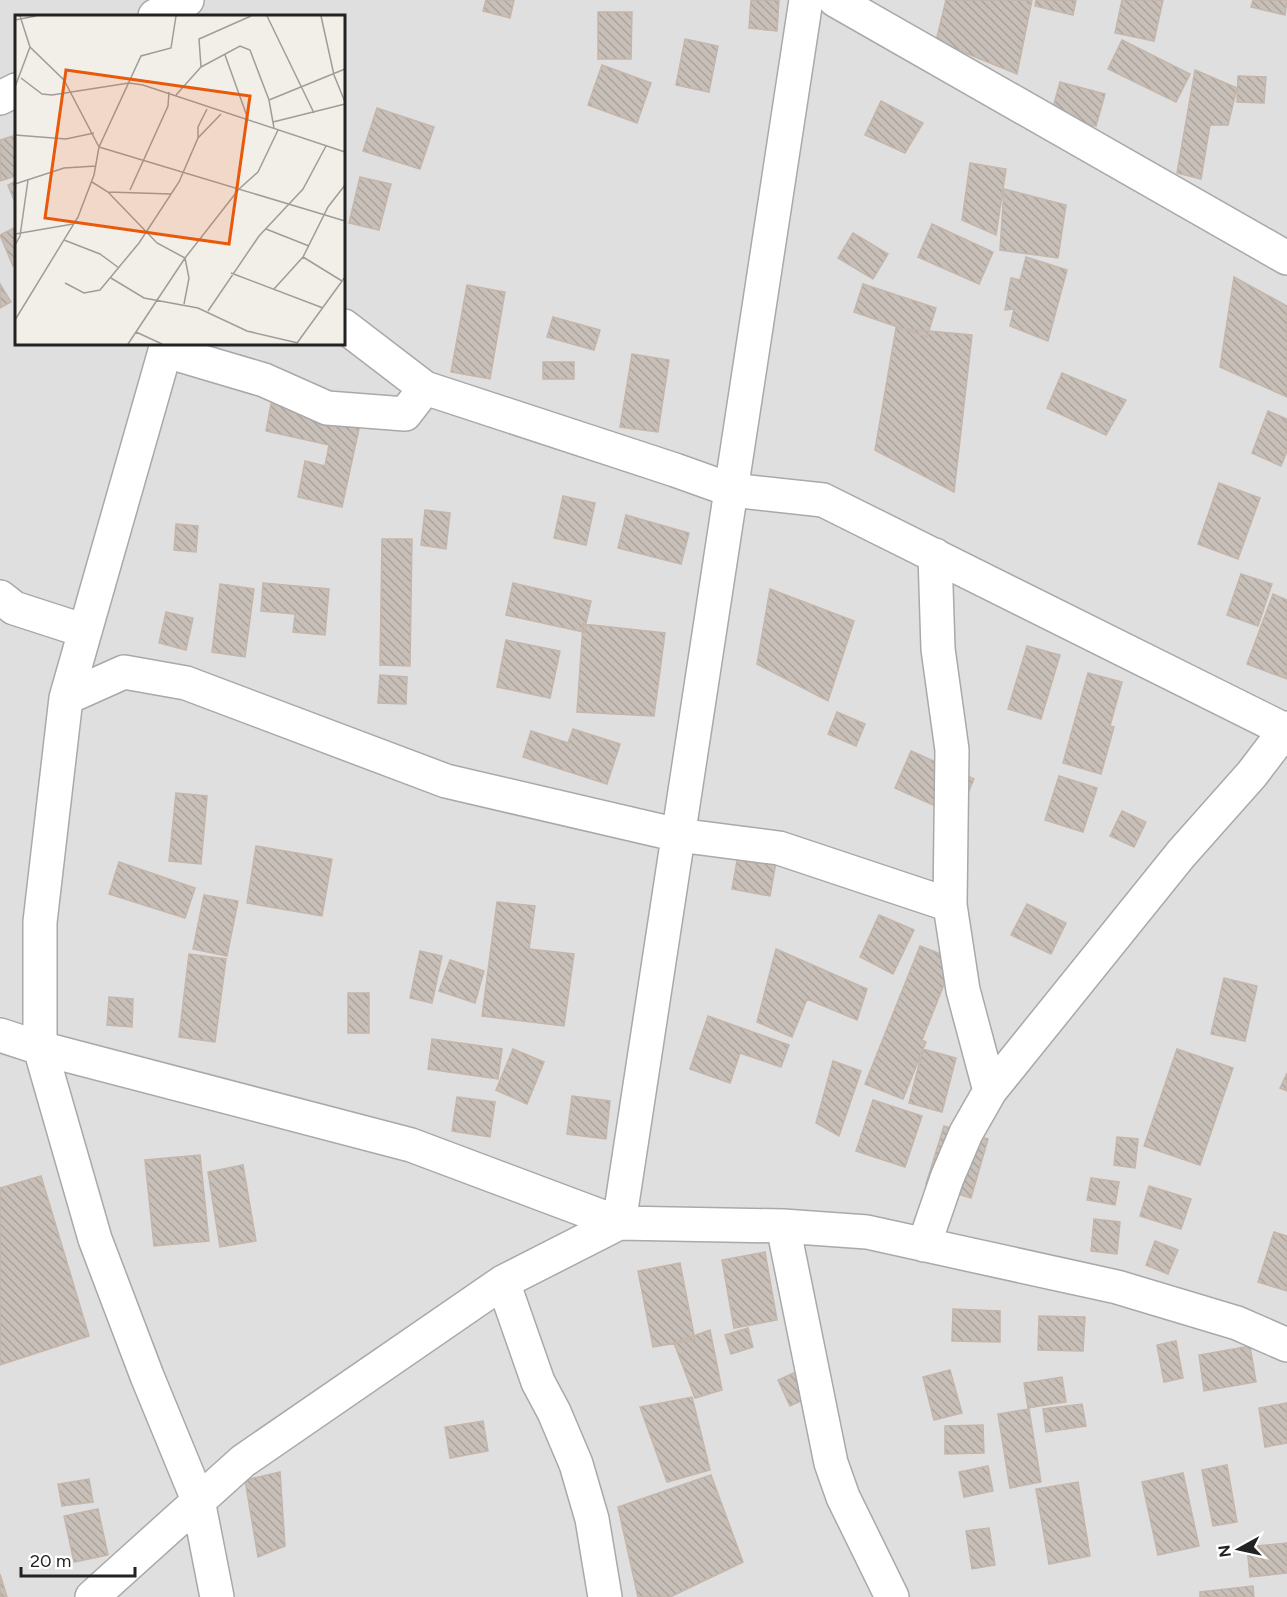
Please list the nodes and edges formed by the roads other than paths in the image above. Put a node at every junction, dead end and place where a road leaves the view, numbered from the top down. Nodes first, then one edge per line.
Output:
1 (187, 0) edge
2 (203, 0) edge
3 (806, 0) edge
4 (835, 0) edge
5 (157, 15) edge
6 (200, 15) edge
7 (15, 90) edge
8 (0, 98) edge
9 (1287, 258) edge
10 (345, 327) edge
11 (167, 347) edge
12 (424, 388) junction
13 (731, 490) junction
14 (935, 555) junction
15 (0, 597) edge
16 (85, 631) junction
17 (66, 698) junction
18 (1286, 730) edge
19 (678, 835) junction
20 (950, 905) junction
21 (0, 1035) edge
22 (40, 1048) junction
23 (990, 1091) junction
24 (619, 1222) junction
25 (783, 1226) junction
26 (924, 1245) junction
27 (502, 1282) junction
28 (1287, 1345) edge
29 (198, 1500) junction
30 (93, 1597) edge
31 (217, 1597) edge
32 (605, 1597) edge
33 (892, 1597) edge

1 - 5 street
2 - 6 street
3 - 13 street
4 - 9 street
7 - 8 street
10 - 12 street
11 - 12 street
11 - 16 street
12 - 13 street
13 - 14 street
13 - 19 street
14 - 18 street
14 - 20 street
15 - 16 street
16 - 17 street
17 - 19 street
17 - 22 street
18 - 23 street
19 - 20 street
19 - 24 street
20 - 23 street
21 - 22 street
22 - 24 street
22 - 29 street
23 - 26 street
24 - 25 street
24 - 27 street
25 - 26 street
25 - 33 street
26 - 28 street
27 - 29 street
27 - 32 street
29 - 30 street
29 - 31 street

